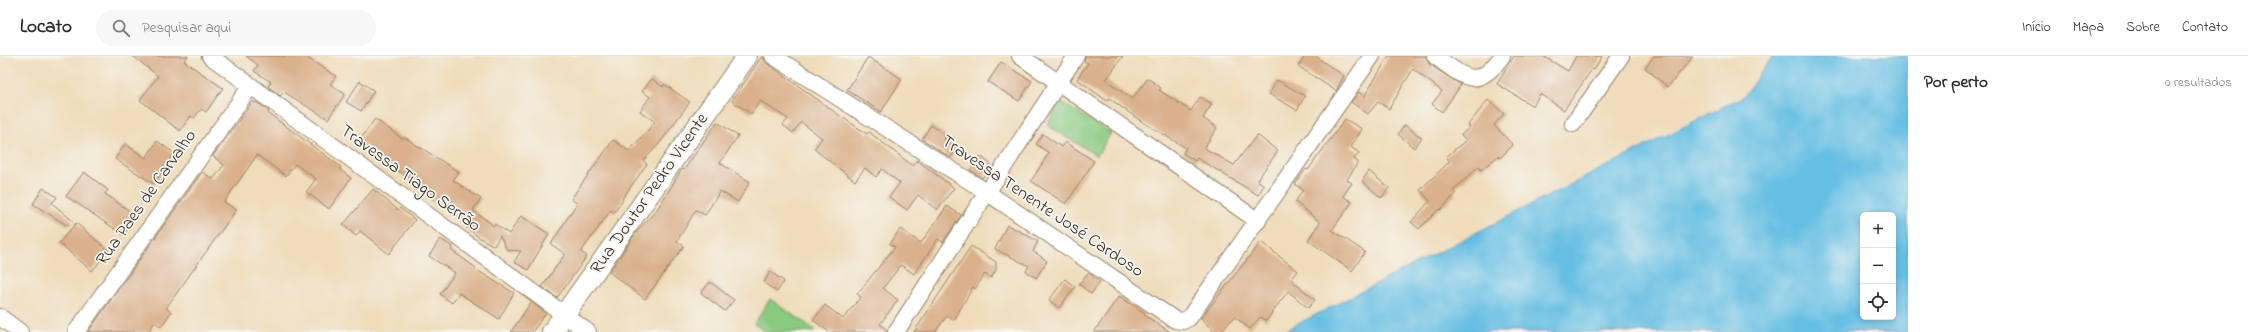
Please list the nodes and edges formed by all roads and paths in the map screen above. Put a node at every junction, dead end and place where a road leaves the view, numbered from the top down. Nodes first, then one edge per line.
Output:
1 (210, 56) edge
2 (747, 56) edge
3 (773, 56) edge
4 (1020, 56) edge
5 (1076, 56) edge
6 (1372, 56) edge
7 (1435, 56) edge
8 (1502, 56) edge
9 (1621, 56) edge
10 (1058, 83) junction
11 (250, 87) junction
12 (1573, 124) dead end
13 (988, 193) junction
14 (1258, 221) junction
15 (564, 315) junction
16 (0, 318) edge
17 (20, 332) edge
18 (76, 332) edge
19 (552, 332) edge
20 (588, 332) edge
21 (896, 332) edge

1 - 11 street, Travessa Tiago Serrão
2 - 15 street, Rua Doutor Pedro Vicente
3 - 13 street, Travessa Tenente José Cardoso
4 - 10 street
5 - 10 street
6 - 14 street
7 - 8 street
9 - 12 street
10 - 13 street
10 - 14 street
11 - 15 street, Travessa Tiago Serrão
11 - 18 street, Rua Paes de Carvalho
13 - 14 street, Travessa Tenente José Cardoso
13 - 21 street
15 - 19 street, Rua Doutor Pedro Vicente
15 - 20 street, Travessa Tiago Serrão
16 - 17 street

